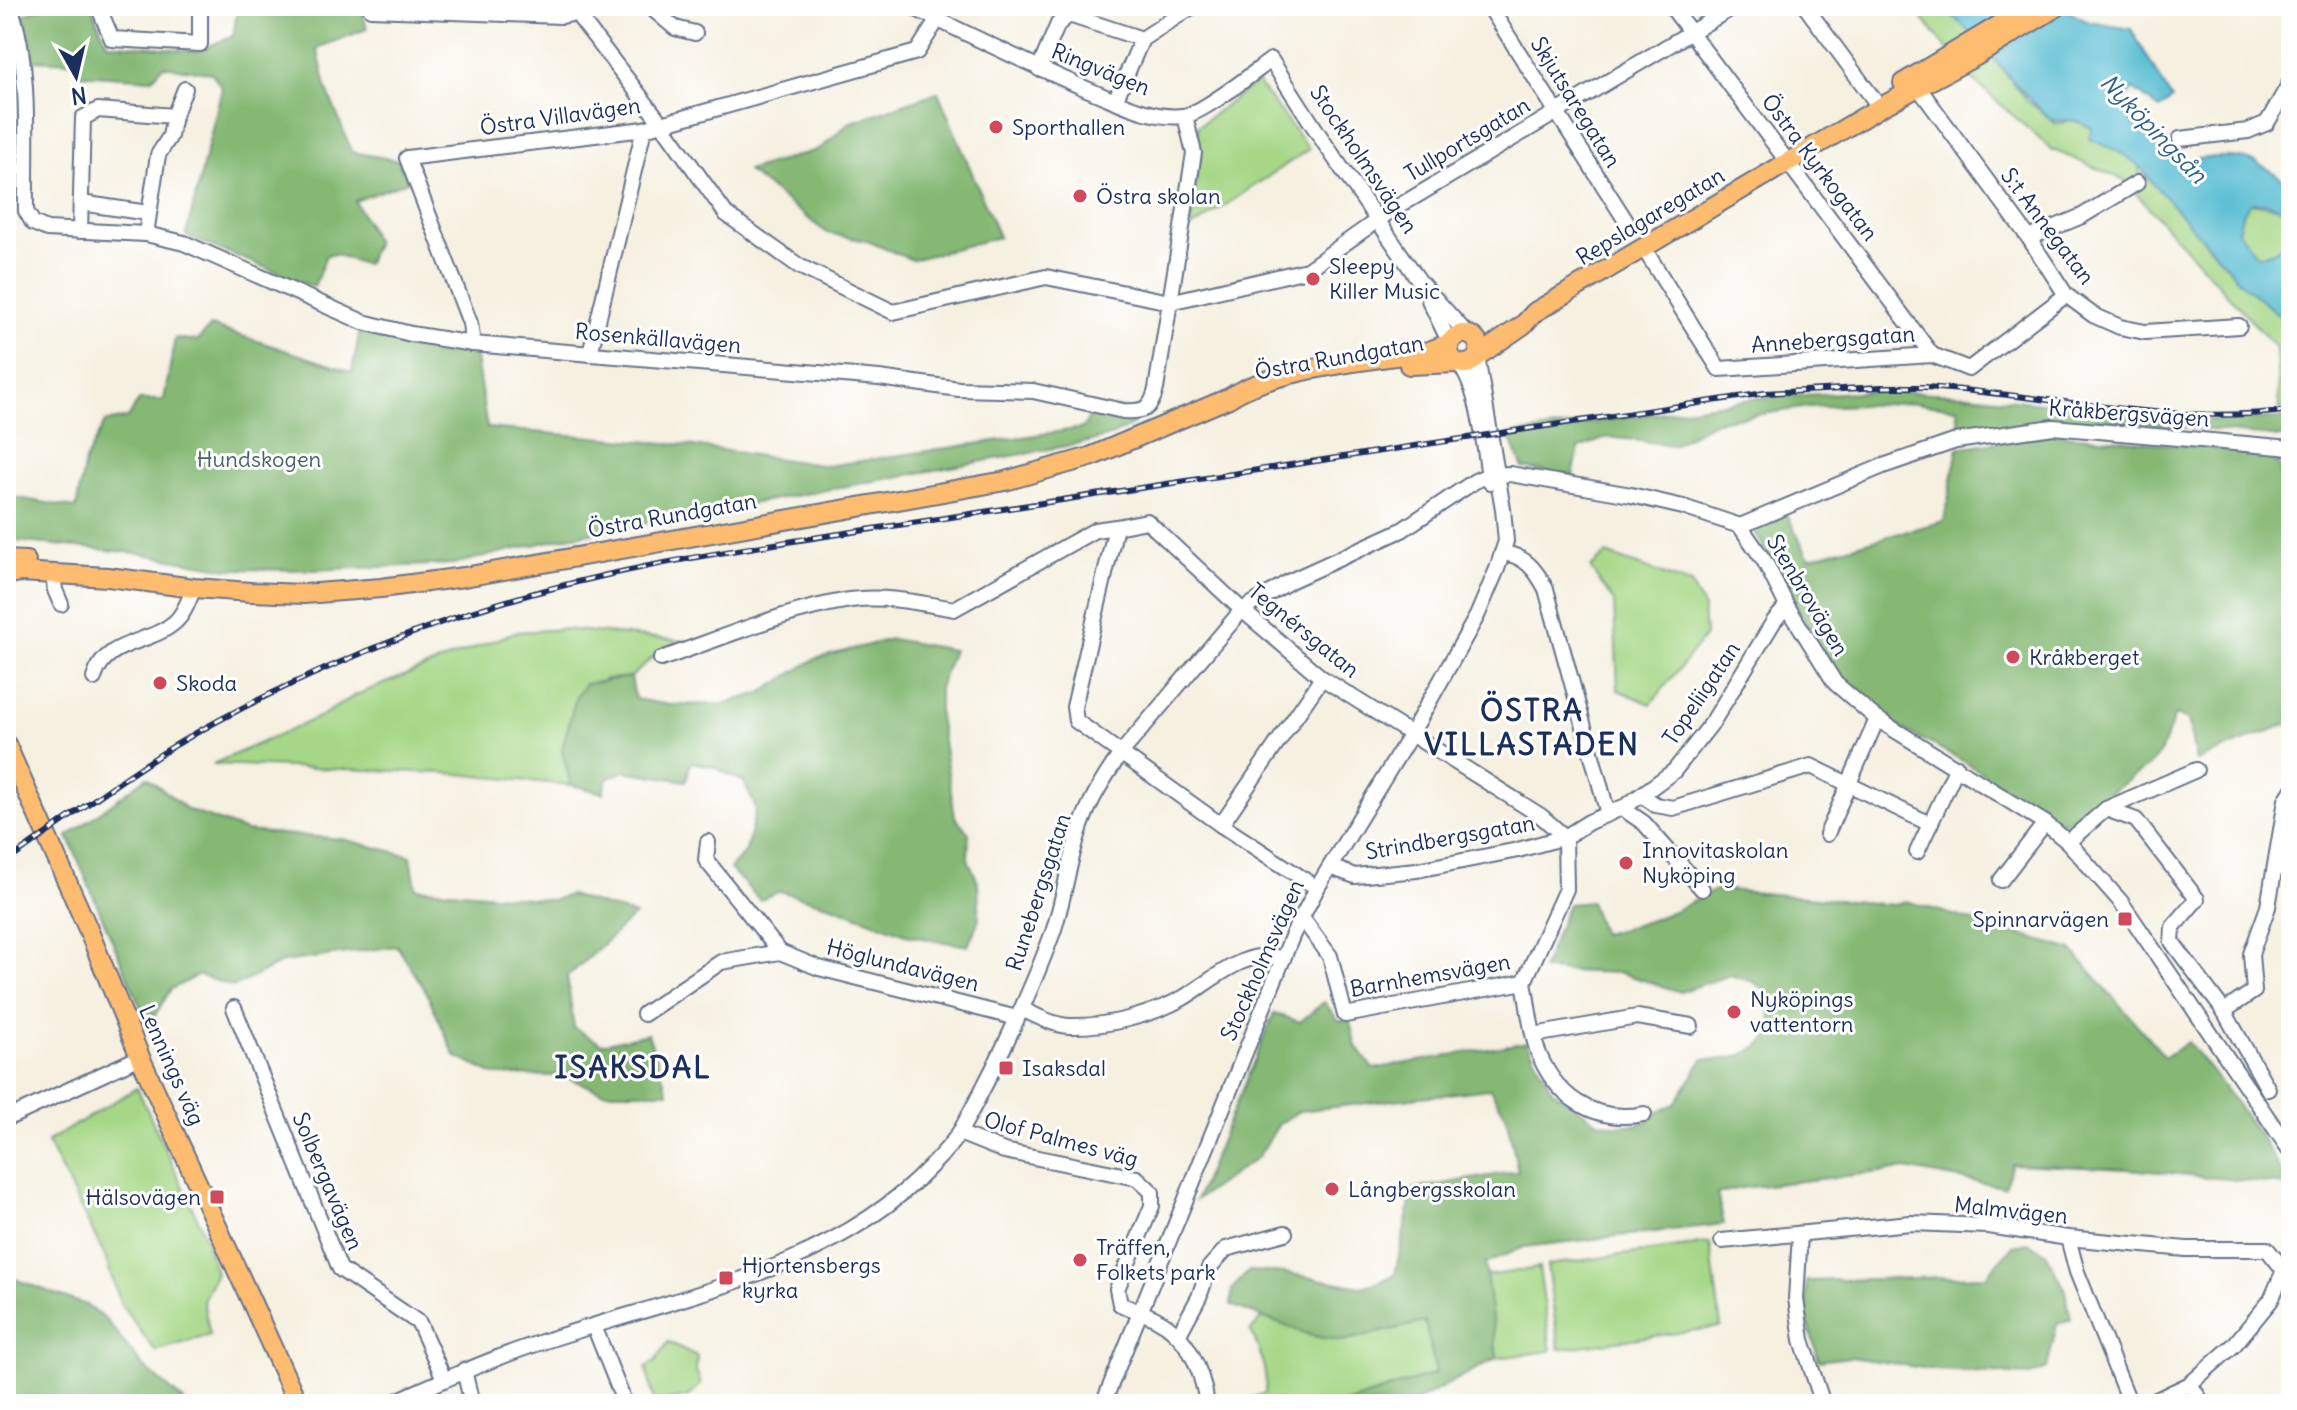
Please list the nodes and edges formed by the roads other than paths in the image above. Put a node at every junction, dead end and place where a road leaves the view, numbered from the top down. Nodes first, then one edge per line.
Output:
1 (10, 6) edge
2 (98, 6) edge
3 (200, 6) edge
4 (649, 6) edge
5 (910, 6) edge
6 (1193, 6) edge
7 (1489, 6) edge
8 (1671, 6) edge
9 (1735, 6) edge
10 (1805, 6) edge
11 (2031, 6) edge
12 (2058, 6) edge
13 (370, 7) edge
14 (579, 10) edge
15 (938, 19) junction
16 (1691, 32) junction
17 (695, 33) dead end
18 (1142, 39) junction
19 (1972, 50) junction
20 (1039, 69) junction
21 (2291, 81) edge
22 (1917, 82) junction
23 (185, 89) dead end
24 (1115, 101) junction
25 (1875, 101) junction
26 (1557, 111) junction
27 (174, 116) junction
28 (1185, 116) junction
29 (661, 123) junction
30 (644, 129) junction
31 (2180, 139) dead end
32 (1788, 161) junction
33 (2137, 183) dead end
34 (81, 203) junction
35 (148, 213) junction
36 (1379, 219) junction
37 (1626, 221) dead end
38 (80, 231) junction
39 (146, 234) junction
40 (2029, 238) junction
41 (1643, 247) junction
42 (2066, 295) junction
43 (1170, 302) junction
44 (2239, 326) dead end
45 (473, 344) junction
46 (1466, 345) junction
47 (590, 354) junction
48 (1932, 355) junction
49 (1458, 363) junction
50 (1229, 398) junction
51 (2291, 448) edge
52 (1494, 475) junction
53 (1740, 526) junction
54 (1116, 527) junction
55 (1502, 553) junction
56 (6, 563) edge
57 (6, 575) edge
58 (53, 575) junction
59 (108, 577) junction
60 (6, 583) edge
61 (194, 588) junction
62 (61, 604) dead end
63 (1787, 606) junction
64 (1242, 610) junction
65 (661, 659) dead end
66 (94, 678) dead end
67 (1322, 678) junction
68 (1877, 719) junction
69 (1411, 734) junction
70 (6, 744) edge
71 (1122, 752) junction
72 (1957, 767) junction
73 (2196, 770) dead end
74 (1847, 785) junction
75 (2291, 792) edge
76 (1643, 796) junction
77 (2106, 809) junction
78 (1615, 811) junction
79 (2045, 823) junction
80 (1930, 824) junction
81 (1221, 825) junction
82 (1827, 834) dead end
83 (1565, 837) junction
84 (708, 842) dead end
85 (2068, 842) junction
86 (1917, 852) dead end
87 (1330, 867) junction
88 (2001, 880) dead end
89 (1317, 888) junction
90 (1702, 889) dead end
91 (1302, 918) junction
92 (780, 952) junction
93 (1283, 959) junction
94 (1524, 982) junction
95 (234, 1008) dead end
96 (2224, 1011) junction
97 (644, 1014) dead end
98 (1020, 1014) junction
99 (1691, 1026) dead end
100 (1534, 1035) junction
101 (140, 1057) junction
102 (2268, 1089) dead end
103 (1644, 1114) dead end
104 (6, 1119) edge
105 (959, 1133) junction
106 (2291, 1152) edge
107 (1285, 1233) dead end
108 (1800, 1234) junction
109 (2068, 1238) junction
110 (1722, 1241) dead end
111 (1139, 1313) junction
112 (594, 1326) junction
113 (1179, 1334) junction
114 (464, 1370) junction
115 (444, 1379) junction
116 (2190, 1384) junction
117 (298, 1404) edge
118 (390, 1404) edge
119 (472, 1404) edge
120 (625, 1404) edge
121 (1103, 1404) edge
122 (1207, 1404) edge
123 (1823, 1404) edge
124 (2130, 1404) edge
125 (2148, 1404) edge
126 (2203, 1404) edge

1 - 38 street, Rosenkällavägen
2 - 3 street
4 - 17 street
5 - 15 street, Ringvägen
6 - 18 street
7 - 26 street, Skjutsaregatan
8 - 16 street, Östra Kyrkogatan
9 - 16 street, Tullportsgatan
10 - 25 street
11 - 19 main road
12 - 19 main road
13 - 14 street
14 - 29 street
15 - 20 street, Ringvägen
15 - 29 street, Östra Villavägen
16 - 26 street, Tullportsgatan
16 - 32 street, Östra Kyrkogatan
18 - 20 street
18 - 24 street
19 - 22 main road, Repslagaregatan
20 - 24 street, Ringvägen
21 - 31 street
22 - 25 main road, Repslagaregatan
22 - 32 main road, Repslagaregatan
22 - 40 street, S:t Annegatan
23 - 27 street
24 - 28 street, Ringvägen
25 - 32 main road, Repslagaregatan
26 - 36 street, Tullportsgatan
26 - 37 street, Skjutsaregatan
27 - 34 street
27 - 35 street
28 - 36 street, Stockholmsvägen
28 - 43 street
29 - 30 street, Östra Villavägen
29 - 43 street
30 - 45 street, Östra Villavägen
30 - 47 street
32 - 41 main road, Repslagaregatan
32 - 48 street, Östra Kyrkogatan
33 - 40 street
34 - 35 street
34 - 38 street
35 - 39 street
36 - 43 street, Tullportsgatan
36 - 46 street, Stockholmsvägen
38 - 39 street, Rosenkällavägen
39 - 45 street, Rosenkällavägen
40 - 42 street, S:t Annegatan
41 - 46 main road, Repslagaregatan
41 - 48 street, Annebergsgatan
42 - 44 street, S:t Annegatan
42 - 48 street, Annebergsgatan
43 - 47 street, Rosenkällavägen
45 - 47 street, Rosenkällavägen
46 - 49 main road
46 - 50 main road, Östra Rundgatan
46 - 52 street, Stockholmsvägen
49 - 50 main road, Östra Rundgatan
49 - 52 street, Stockholmsvägen
50 - 61 main road, Östra Rundgatan
51 - 53 street, Kråkbergsvägen
52 - 53 street, Stenbrovägen
52 - 55 street, Stockholmsvägen
52 - 64 street, Runebergsgatan
53 - 63 street, Stenbrovägen
54 - 64 street, Tegnérsgatan
54 - 65 street
54 - 71 street
55 - 69 street, Stockholmsvägen
55 - 78 street
56 - 59 main road, Östra Rundgatan
57 - 58 main road, Östra Rundgatan
58 - 59 main road, Östra Rundgatan
58 - 60 main road
58 - 62 street
59 - 61 main road, Östra Rundgatan
61 - 66 street
63 - 68 street, Stenbrovägen
63 - 76 street, Topeliigatan
64 - 67 street, Tegnérsgatan
64 - 71 street, Runebergsgatan
67 - 69 street, Tegnérsgatan
67 - 81 street
68 - 72 street, Stenbrovägen
68 - 74 street
69 - 83 street, Tegnérsgatan
69 - 87 street, Stockholmsvägen
70 - 101 main road, Lennings väg
71 - 81 street
71 - 98 street, Runebergsgatan
72 - 79 street, Stenbrovägen
72 - 80 street
73 - 77 street
74 - 76 street
74 - 80 street
74 - 82 street
75 - 96 street
76 - 78 street, Strindbergsgatan
77 - 85 street
77 - 96 street
78 - 83 street, Strindbergsgatan
78 - 90 street
79 - 85 street, Stenbrovägen
79 - 88 street
80 - 86 street
81 - 89 street
83 - 87 street, Strindbergsgatan
83 - 94 street, Barnhemsvägen
84 - 92 street, Höglundavägen
85 - 106 street, Stenbrovägen
87 - 89 street, Stockholmsvägen
89 - 91 street, Stockholmsvägen
91 - 93 street, Stockholmsvägen
91 - 94 street, Barnhemsvägen
92 - 97 street
92 - 98 street, Höglundavägen
93 - 98 street, Höglundavägen
93 - 111 street, Stockholmsvägen
94 - 100 street
95 - 115 street, Solbergavägen
96 - 102 street
98 - 105 street, Runebergsgatan
99 - 100 street
100 - 103 street
101 - 104 street
101 - 117 main road, Lennings väg
105 - 111 street, Olof Palmes väg
105 - 112 street, Runebergsgatan
107 - 113 street
108 - 109 street, Malmvägen
108 - 110 street, Malmvägen
108 - 123 street
109 - 116 street, Malmvägen
109 - 124 street
111 - 113 street
111 - 121 street, Stockholmsvägen
112 - 114 street, Runebergsgatan
112 - 120 street
113 - 122 street
114 - 115 street, Runebergsgatan
114 - 119 street
115 - 118 street, Runebergsgatan
116 - 125 street
116 - 126 street

